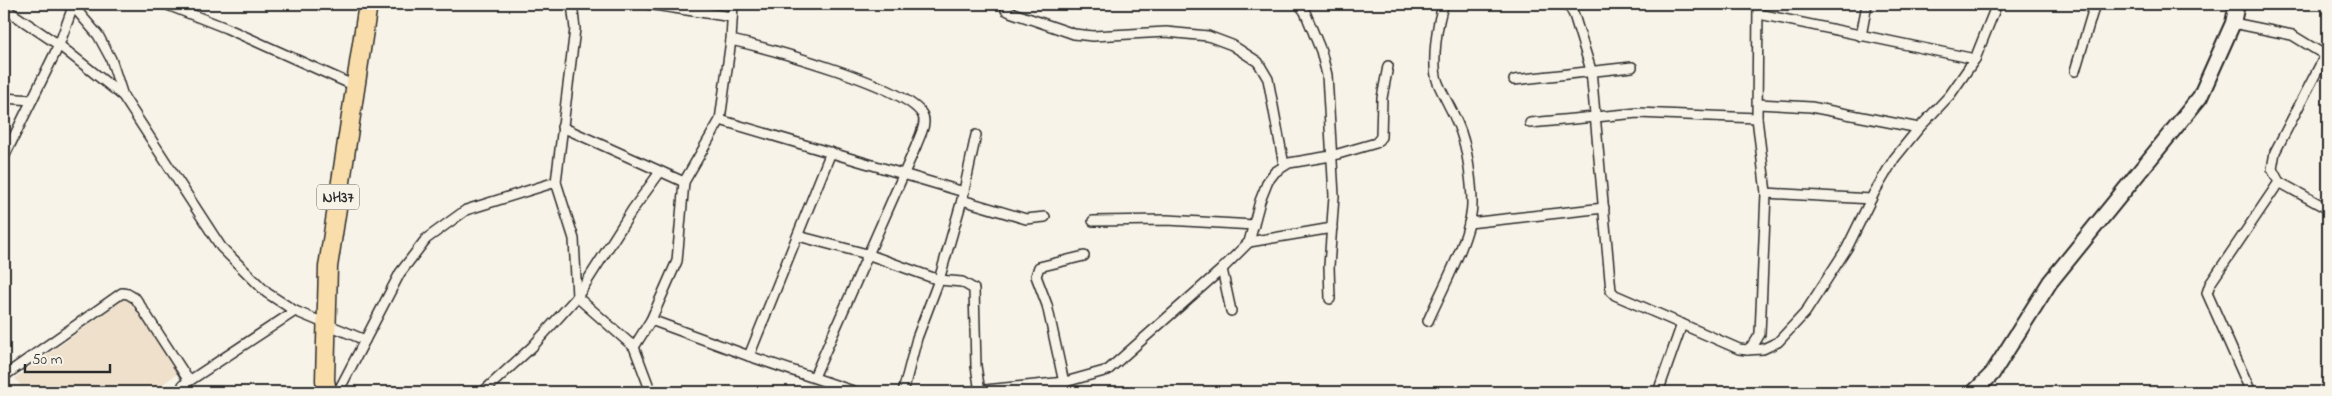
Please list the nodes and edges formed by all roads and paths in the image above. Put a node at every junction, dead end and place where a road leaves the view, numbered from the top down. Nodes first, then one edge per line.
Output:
1 (165, 4) edge
2 (368, 4) edge
3 (572, 4) edge
4 (648, 4) edge
5 (733, 4) edge
6 (1006, 4) edge
7 (1299, 4) edge
8 (1444, 4) edge
9 (1568, 4) edge
10 (1758, 4) edge
11 (1867, 4) edge
12 (1997, 4) edge
13 (2095, 4) edge
14 (2237, 4) edge
15 (73, 5) edge
16 (4, 8) edge
17 (1759, 14) junction
18 (732, 17) junction
19 (2233, 23) junction
20 (1861, 36) junction
21 (731, 40) junction
22 (59, 45) junction
23 (2327, 54) edge
24 (1975, 60) junction
25 (1388, 66) dead end
26 (1632, 68) dead end
27 (1591, 70) junction
28 (2075, 72) dead end
29 (1514, 80) dead end
30 (355, 86) junction
31 (124, 96) junction
32 (4, 98) edge
33 (32, 100) junction
34 (1758, 104) junction
35 (1596, 117) junction
36 (1757, 118) junction
37 (720, 120) junction
38 (1530, 123) dead end
39 (562, 127) junction
40 (1919, 128) junction
41 (976, 135) dead end
42 (831, 152) junction
43 (1331, 156) junction
44 (4, 157) edge
45 (1284, 165) junction
46 (660, 172) junction
47 (904, 173) junction
48 (556, 182) junction
49 (684, 182) junction
50 (2280, 182) junction
51 (1766, 193) junction
52 (963, 196) junction
53 (1871, 200) junction
54 (1604, 208) junction
55 (2328, 209) edge
56 (1045, 217) dead end
57 (1093, 221) dead end
58 (1469, 223) junction
59 (1254, 225) junction
60 (1332, 228) junction
61 (798, 236) junction
62 (1249, 242) junction
63 (867, 254) junction
64 (1084, 256) dead end
65 (1222, 269) junction
66 (939, 280) junction
67 (577, 297) junction
68 (1330, 299) dead end
69 (295, 311) junction
70 (1231, 311) dead end
71 (651, 320) junction
72 (1428, 321) dead end
73 (326, 324) junction
74 (1682, 324) junction
75 (365, 340) junction
76 (634, 346) junction
77 (1747, 350) junction
78 (749, 356) junction
79 (4, 376) edge
80 (814, 376) junction
81 (189, 381) junction
82 (1065, 382) junction
83 (979, 391) edge
84 (180, 392) edge
85 (327, 392) edge
86 (338, 392) edge
87 (483, 392) edge
88 (651, 392) edge
89 (856, 392) edge
90 (903, 392) edge
91 (966, 392) edge
92 (1066, 392) edge
93 (1658, 392) edge
94 (1974, 392) edge
95 (2251, 392) edge

1 - 30 street
2 - 30 highway, NH37
3 - 39 street
4 - 18 street
5 - 18 street
6 - 45 street
7 - 43 street
8 - 58 street
9 - 27 street
10 - 17 street
11 - 20 street
12 - 24 street
13 - 28 street
14 - 19 street
15 - 22 street
15 - 31 street
16 - 22 street
17 - 20 street
17 - 34 street
18 - 21 street
19 - 23 street
19 - 94 street
20 - 24 street
21 - 37 street
21 - 47 street
22 - 31 street
22 - 33 street
23 - 50 street
24 - 40 street
25 - 43 street
26 - 27 street
27 - 29 street
27 - 35 street
30 - 73 highway, NH37
31 - 69 street
32 - 33 street
33 - 44 street
34 - 36 street
34 - 40 street
35 - 36 street
35 - 38 street
35 - 54 street
36 - 51 street
37 - 42 street
37 - 49 street
39 - 46 street
39 - 48 street
40 - 53 street
41 - 52 street
42 - 47 street
42 - 61 street
43 - 45 street
43 - 60 street
45 - 59 street
46 - 49 street
46 - 67 street
47 - 52 street
47 - 63 street
48 - 67 street
48 - 75 street
49 - 71 street
50 - 55 street
50 - 95 street
51 - 53 street
51 - 77 street
52 - 56 street
52 - 66 street
53 - 77 street
54 - 58 street
54 - 74 street
57 - 59 street
58 - 72 street
59 - 62 street
60 - 62 street
60 - 68 street
61 - 63 street
61 - 78 street
62 - 65 street
63 - 66 street
63 - 80 street
64 - 82 street
65 - 70 street
65 - 82 street
66 - 83 street
66 - 90 street
67 - 76 street
67 - 87 street
69 - 73 street
69 - 81 street
71 - 76 street
71 - 78 street
73 - 75 street
73 - 85 highway, NH37
74 - 77 street
74 - 93 street
75 - 86 street
76 - 88 street
78 - 80 street
79 - 81 street
80 - 89 street
81 - 84 street
82 - 83 street
82 - 92 street
83 - 91 street

